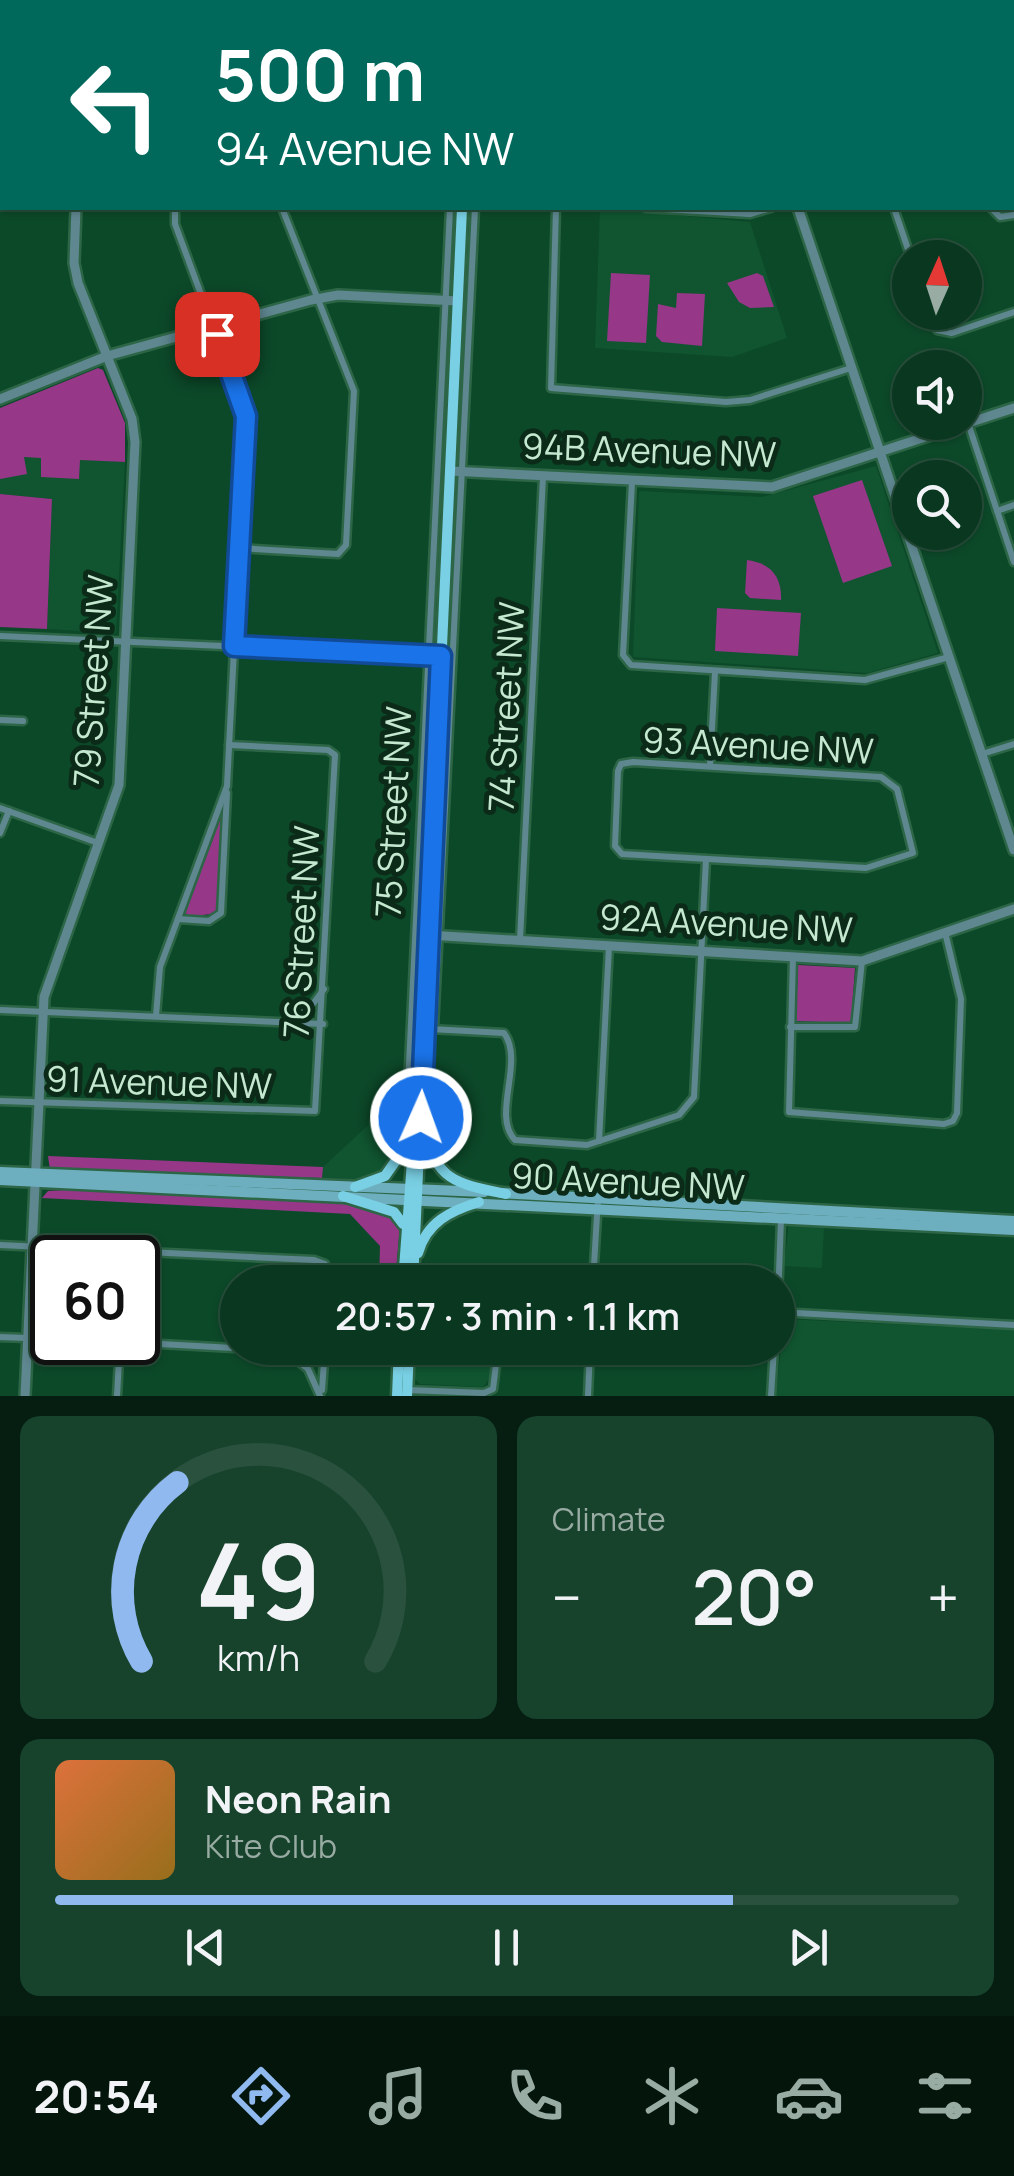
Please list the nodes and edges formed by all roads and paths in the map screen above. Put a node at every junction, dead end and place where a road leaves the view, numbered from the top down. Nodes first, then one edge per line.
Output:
1 (76, 210) edge
2 (175, 210) edge
3 (283, 210) edge
4 (450, 210) edge
5 (462, 210) edge
6 (475, 210) edge
7 (556, 210) edge
8 (681, 210) edge
9 (765, 210) edge
10 (799, 210) edge
11 (895, 210) edge
12 (905, 240) edge
13 (317, 298) junction
14 (452, 301) junction
15 (1014, 312) edge
16 (982, 322) edge
17 (214, 326) junction
18 (107, 356) junction
19 (853, 368) junction
20 (0, 399) edge
21 (1014, 408) edge
22 (982, 418) edge
23 (918, 440) edge
24 (974, 440) edge
25 (880, 453) junction
26 (450, 471) junction
27 (463, 471) junction
28 (543, 476) junction
29 (632, 482) junction
30 (1014, 505) edge
31 (997, 510) junction
32 (240, 548) junction
33 (1014, 562) edge
34 (0, 636) edge
35 (126, 640) junction
36 (234, 646) junction
37 (435, 655) junction
38 (949, 657) junction
39 (715, 672) junction
40 (0, 720) edge
41 (23, 721) dead end
42 (1014, 744) edge
43 (229, 745) junction
44 (982, 754) junction
45 (710, 766) junction
46 (227, 786) junction
47 (4, 809) edge
48 (0, 833) edge
49 (98, 843) junction
50 (1014, 850) edge
51 (706, 859) junction
52 (1014, 908) edge
53 (178, 918) junction
54 (945, 932) junction
55 (434, 935) junction
56 (520, 940) junction
57 (608, 946) junction
58 (701, 951) junction
59 (793, 957) junction
60 (862, 961) junction
61 (324, 988) junction
62 (0, 1010) edge
63 (43, 1012) junction
64 (156, 1016) junction
65 (290, 1023) junction
66 (322, 1024) junction
67 (790, 1026) junction
68 (428, 1029) junction
69 (0, 1101) edge
70 (39, 1102) junction
71 (315, 1112) joint
72 (417, 1119) junction
73 (411, 1136) junction
74 (599, 1141) junction
75 (0, 1172) edge
76 (36, 1178) junction
77 (0, 1180) edge
78 (355, 1186) junction
79 (412, 1194) junction
80 (506, 1194) junction
81 (343, 1196) junction
82 (478, 1202) junction
83 (598, 1203) junction
84 (781, 1213) junction
85 (1014, 1221) edge
86 (1014, 1230) edge
87 (405, 1232) junction
88 (33, 1235) edge
89 (0, 1245) edge
90 (30, 1246) edge
91 (160, 1252) edge
92 (325, 1265) edge
93 (403, 1265) edge
94 (413, 1265) edge
95 (417, 1265) edge
96 (595, 1265) edge
97 (779, 1265) edge
98 (30, 1292) edge
99 (795, 1313) edge
100 (1014, 1325) edge
101 (0, 1336) edge
102 (28, 1338) junction
103 (160, 1344) edge
104 (220, 1347) edge
105 (120, 1365) edge
106 (301, 1365) edge
107 (324, 1365) edge
108 (401, 1365) edge
109 (407, 1365) edge
110 (496, 1365) edge
111 (589, 1365) edge
112 (773, 1365) edge
113 (402, 1393) edge
114 (25, 1396) edge
115 (117, 1396) edge
116 (321, 1396) edge
117 (588, 1396) edge
118 (771, 1396) edge

1 - 18 street, 79 Street NW
2 - 17 street
3 - 13 street
4 - 14 street, 75 Street NW
5 - 14 main road, 75 Street NW
6 - 27 street, 75 Street NW
7 - 19 street
8 - 9 street
10 - 19 street
11 - 12 street
13 - 14 street
13 - 17 street
13 - 32 street
14 - 26 main road, 75 Street NW
14 - 37 street, 75 Street NW
15 - 16 street
17 - 18 street
17 - 32 street
18 - 20 street
18 - 35 street, 79 Street NW
19 - 25 street
21 - 22 street, 94B Avenue NW
23 - 25 street, 94B Avenue NW
24 - 31 street
25 - 29 street, 94B Avenue NW
25 - 38 street
26 - 27 street, 94B Avenue NW
26 - 37 main road, 75 Street NW
27 - 28 street, 94B Avenue NW
27 - 55 street, 75 Street NW
28 - 29 street, 94B Avenue NW
28 - 56 street, 74 Street NW
29 - 39 street
30 - 31 street
31 - 33 street
32 - 36 street
34 - 35 street
35 - 36 street
35 - 49 street, 79 Street NW
36 - 37 street
36 - 43 street
37 - 55 main road, 75 Street NW
37 - 72 street, 75 Street NW
38 - 39 street
38 - 44 street
39 - 45 street
40 - 41 street
42 - 44 street
43 - 46 street
43 - 61 street, 76 Street NW
44 - 50 street
45 - 51 street, 93 Avenue NW
45 - 51 street, 93 Avenue NW
46 - 53 street
46 - 53 street
47 - 48 street
47 - 49 street
49 - 63 street, 79 Street NW
51 - 58 street
52 - 54 street, 92A Avenue NW
53 - 64 street
54 - 60 street, 92A Avenue NW
54 - 67 street
55 - 56 street, 92A Avenue NW
55 - 68 main road, 75 Street NW
56 - 57 street, 92A Avenue NW
57 - 58 street, 92A Avenue NW
57 - 74 street
58 - 59 street, 92A Avenue NW
58 - 74 street
59 - 60 street, 92A Avenue NW
59 - 67 street
60 - 67 street
61 - 65 street
61 - 66 street, 76 Street NW
62 - 63 street
63 - 64 street
63 - 70 street, 79 Street NW
64 - 65 street
65 - 66 street
66 - 71 street, 76 Street NW
68 - 72 main road, 75 Street NW
68 - 74 street
69 - 70 street, 91 Avenue NW
70 - 71 street, 91 Avenue NW
70 - 76 street, 79 Street NW
72 - 73 main road, 75 Street NW
72 - 79 main road, 75 Street NW
72 - 80 main road
73 - 78 main road
73 - 79 main road, 75 Street NW
75 - 76 main road, 90 Avenue NW
76 - 77 main road, 90 Avenue NW
76 - 78 main road, 90 Avenue NW
76 - 81 main road, 90 Avenue NW
76 - 88 street, 79 Street NW
78 - 79 main road, 90 Avenue NW
79 - 80 main road, 90 Avenue NW
79 - 81 main road, 90 Avenue NW
79 - 82 main road, 90 Avenue NW
79 - 87 main road, 75 Street NW
79 - 94 main road, 75 Street NW
80 - 83 main road, 90 Avenue NW
81 - 87 main road
82 - 83 main road, 90 Avenue NW
82 - 95 main road
83 - 84 main road, 90 Avenue NW
83 - 96 street
84 - 85 main road, 90 Avenue NW
84 - 86 main road, 90 Avenue NW
84 - 97 street
87 - 93 main road, 75 Street NW
89 - 90 street
91 - 92 street
98 - 102 street, 79 Street NW
99 - 100 street
101 - 102 street
102 - 114 street, 79 Street NW
103 - 104 street
105 - 115 street
106 - 116 street
107 - 116 street
108 - 113 main road
109 - 113 main road
110 - 113 street
111 - 117 street
112 - 118 street

